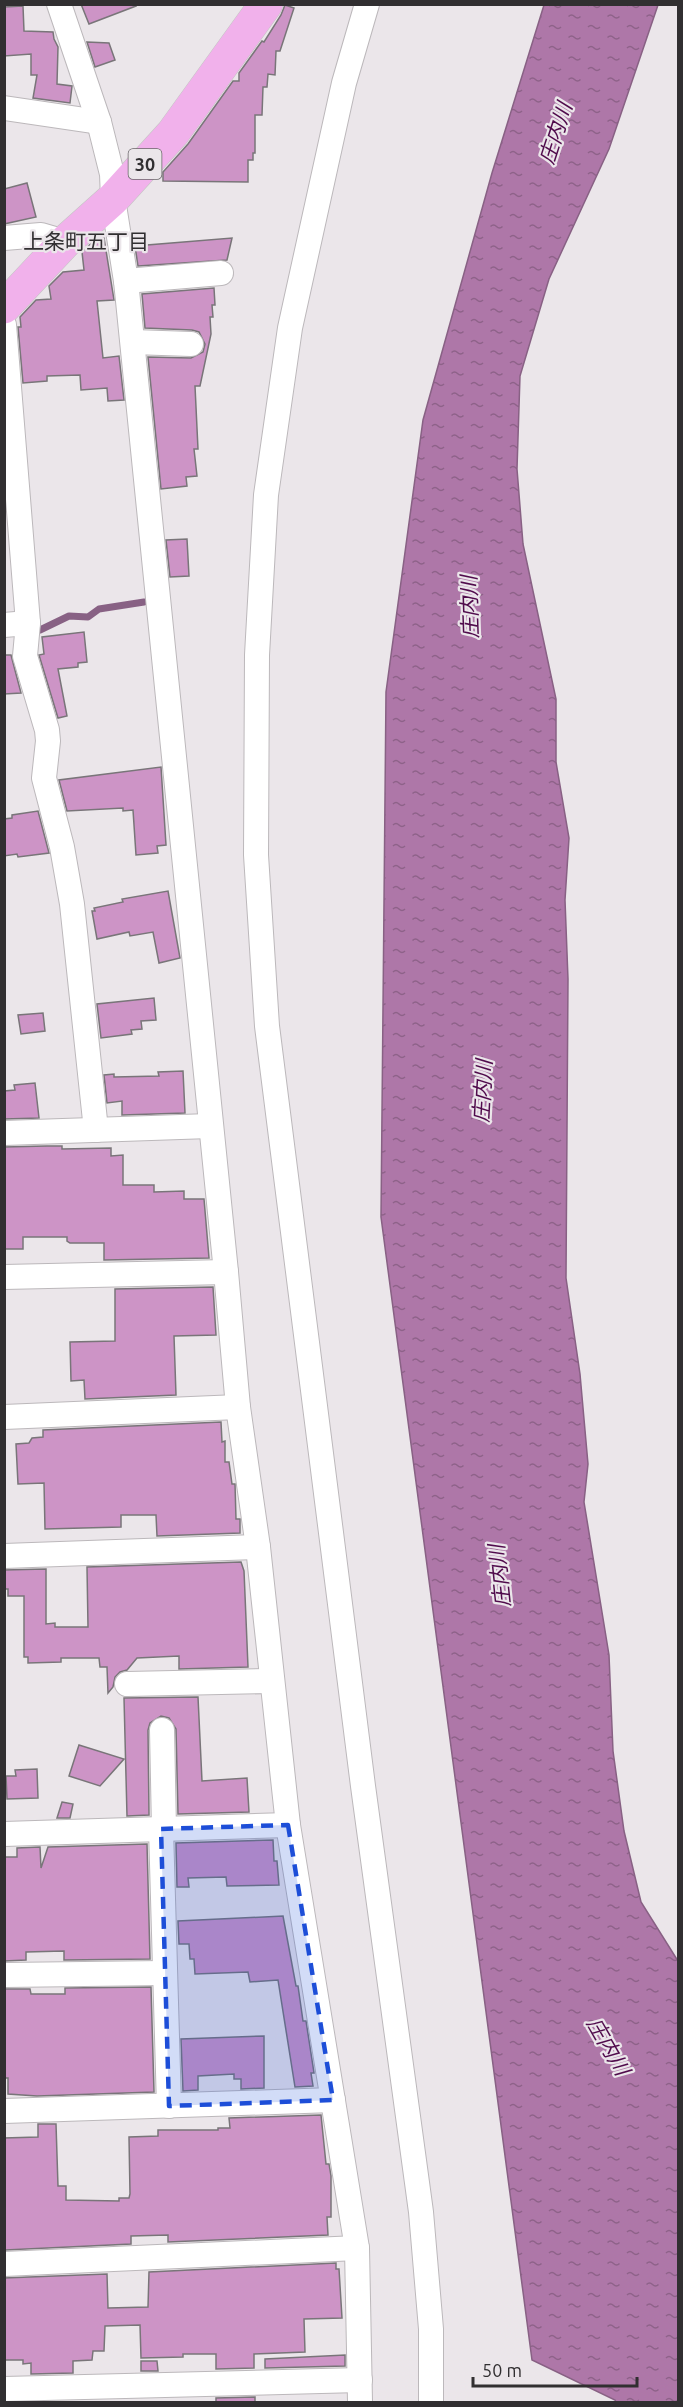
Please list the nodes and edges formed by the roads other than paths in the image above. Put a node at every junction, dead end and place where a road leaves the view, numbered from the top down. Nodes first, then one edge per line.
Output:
1 (59, 4) edge
2 (266, 4) edge
3 (368, 4) edge
4 (4, 108) edge
5 (99, 122) junction
6 (113, 199) junction
7 (4, 238) edge
8 (65, 242) junction
9 (221, 273) dead end
10 (126, 280) junction
11 (4, 307) edge
12 (4, 325) edge
13 (133, 342) junction
14 (191, 344) dead end
15 (16, 624) edge
16 (210, 1126) junction
17 (96, 1130) junction
18 (4, 1132) edge
19 (226, 1272) junction
20 (4, 1277) edge
21 (238, 1407) junction
22 (4, 1417) edge
23 (258, 1546) junction
24 (4, 1556) edge
25 (272, 1681) junction
26 (127, 1684) dead end
27 (162, 1730) dead end
28 (288, 1825) junction
29 (163, 1829) junction
30 (4, 1834) edge
31 (164, 1972) junction
32 (4, 1975) edge
33 (333, 2100) junction
34 (169, 2106) junction
35 (4, 2111) edge
36 (357, 2248) junction
37 (4, 2264) edge
38 (4, 2389) edge
39 (360, 2391) edge
40 (105, 2394) edge
41 (431, 2403) edge

1 - 5 street
2 - 6 main road, 30
3 - 41 street
4 - 5 street
5 - 6 street
6 - 8 main road, 30
6 - 10 street
7 - 8 street
8 - 11 main road, 30
9 - 10 street
10 - 13 street
12 - 15 street
13 - 14 street
13 - 16 street
15 - 17 street
16 - 17 street
16 - 19 street
17 - 18 street
19 - 20 street
19 - 21 street
21 - 22 street
21 - 23 street
23 - 24 street
23 - 25 street
25 - 26 street
25 - 28 street
27 - 29 street
28 - 29 street
28 - 33 street
29 - 30 street
29 - 31 street
31 - 32 street
31 - 34 street
33 - 34 street
33 - 36 street
34 - 35 street
36 - 37 street
36 - 39 street
38 - 40 street
39 - 40 street

